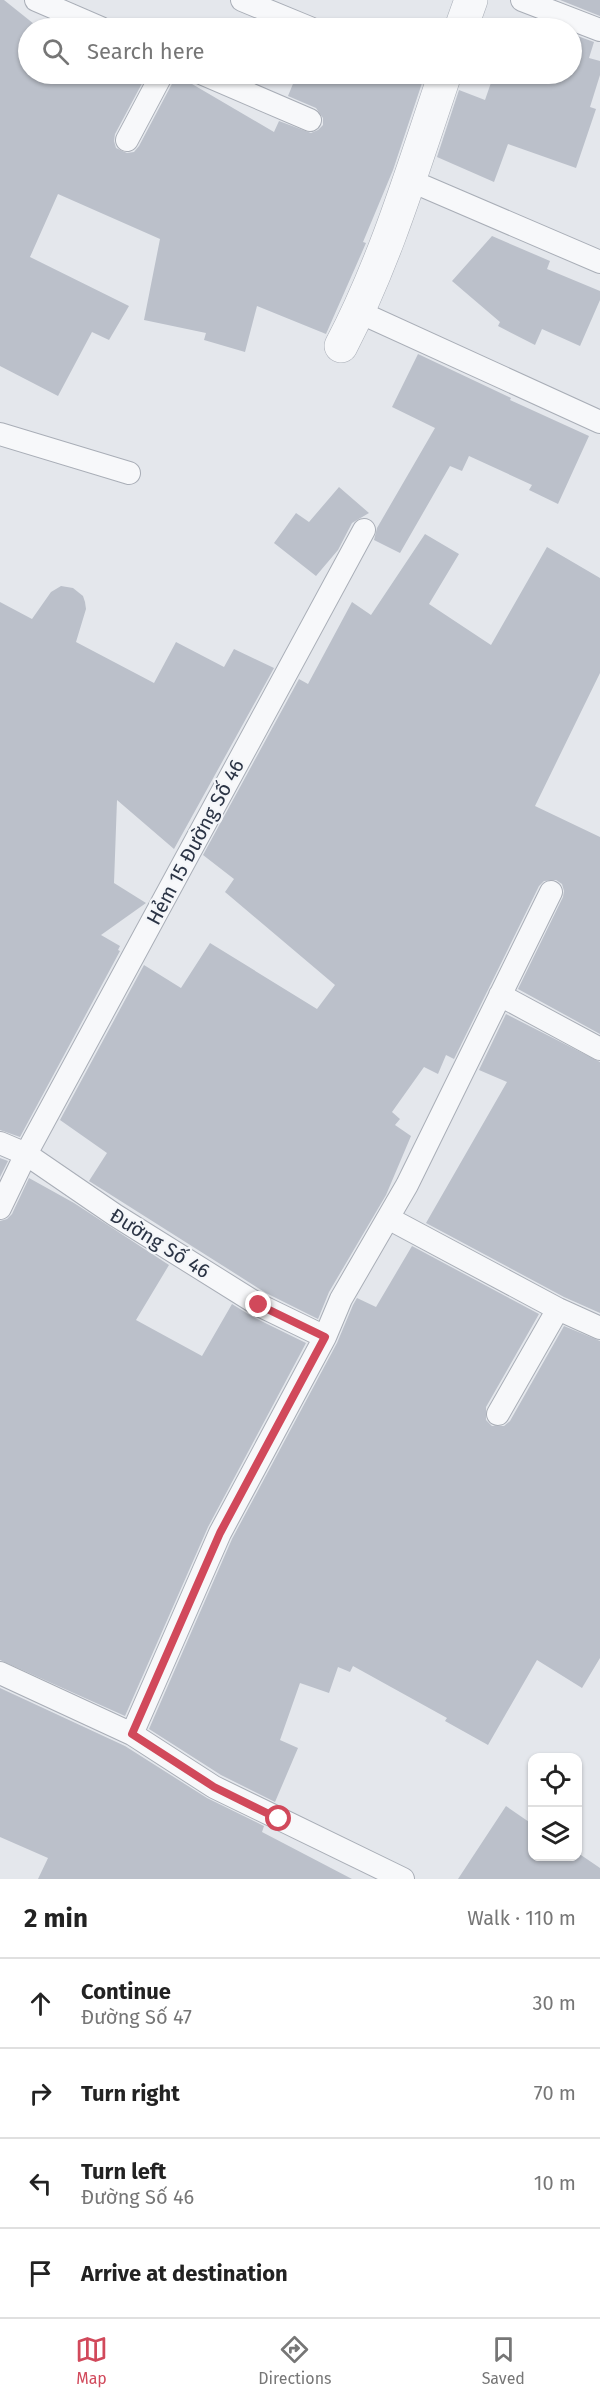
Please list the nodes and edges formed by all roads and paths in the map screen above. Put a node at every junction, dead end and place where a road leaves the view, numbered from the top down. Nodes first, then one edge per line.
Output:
1 (36, 0) edge
2 (242, 0) edge
3 (471, 0) edge
4 (522, 0) edge
5 (78, 18) edge
6 (286, 18) edge
7 (465, 18) edge
8 (569, 18) edge
9 (582, 23) edge
10 (600, 30) edge
11 (157, 84) edge
12 (226, 84) edge
13 (442, 84) edge
14 (310, 120) dead end
15 (127, 140) dead end
16 (409, 180) junction
17 (600, 262) edge
18 (359, 312) junction
19 (341, 346) dead end
20 (600, 422) edge
21 (0, 434) edge
22 (129, 473) dead end
23 (364, 530) dead end
24 (551, 892) dead end
25 (500, 995) junction
26 (600, 1049) edge
27 (0, 1143) edge
28 (26, 1154) junction
29 (0, 1208) edge
30 (388, 1218) junction
31 (558, 1309) junction
32 (600, 1328) edge
33 (325, 1337) junction
34 (498, 1414) dead end
35 (0, 1673) edge
36 (132, 1734) junction
37 (404, 1879) edge

1 - 5 lane
2 - 6 lane
3 - 7 street
4 - 8 lane
9 - 10 lane
11 - 15 lane
12 - 14 lane
13 - 16 street
16 - 17 lane
16 - 18 street
18 - 19 street
18 - 20 lane
21 - 22 lane
23 - 28 lane, Hẻm 15 Đường Số 46
24 - 25 lane
25 - 26 lane
25 - 30 lane
27 - 28 lane, Đường Số 46
28 - 29 lane, Hẻm 15 Đường Số 46
28 - 33 lane, Đường Số 46
30 - 31 lane
30 - 33 lane
31 - 32 lane
31 - 34 lane
33 - 36 lane
35 - 36 lane
36 - 37 lane

